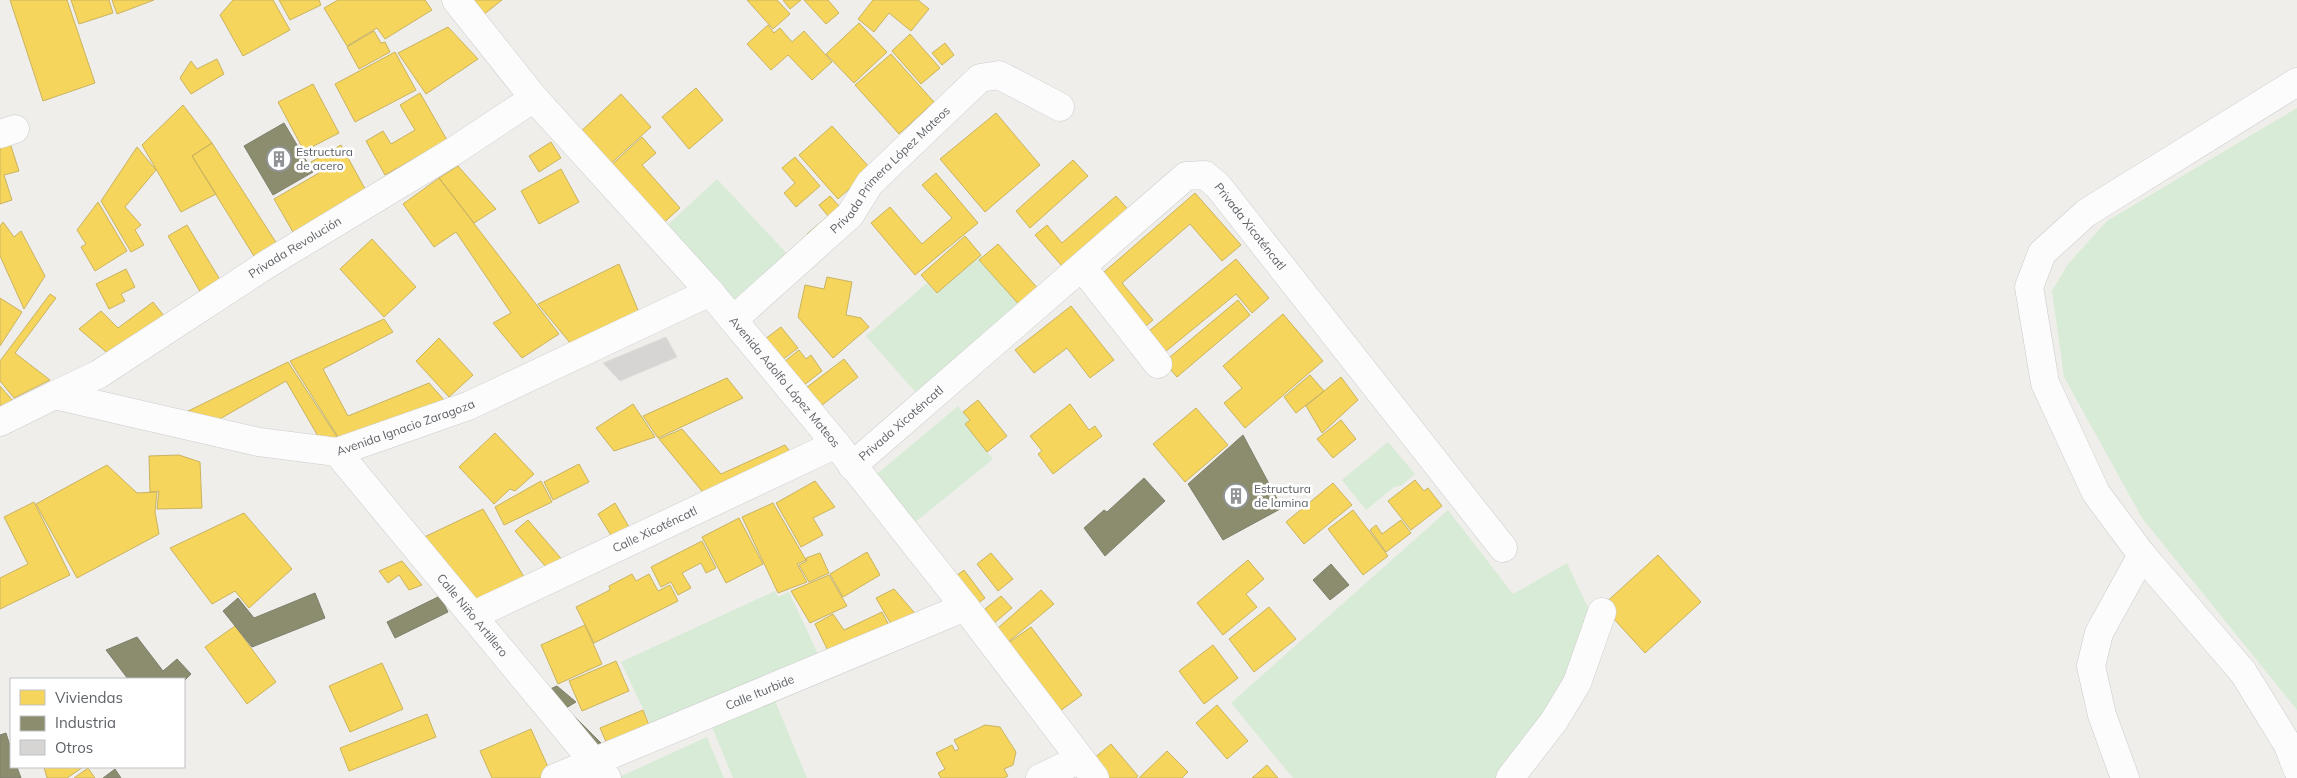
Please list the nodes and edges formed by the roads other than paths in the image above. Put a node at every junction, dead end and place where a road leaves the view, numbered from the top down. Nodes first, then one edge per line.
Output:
1 (456, 0) edge
2 (2297, 82) edge
3 (534, 98) junction
4 (1060, 107) dead end
5 (1082, 267) junction
6 (710, 292) junction
7 (733, 320) junction
8 (1158, 364) dead end
9 (55, 394) junction
10 (0, 422) edge
11 (836, 444) junction
12 (337, 452) junction
13 (852, 466) junction
14 (1503, 548) dead end
15 (2142, 555) junction
16 (965, 607) junction
17 (1602, 612) dead end
18 (474, 615) junction
19 (600, 769) edge
20 (1087, 769) edge
21 (2297, 769) edge
22 (555, 778) edge
23 (1040, 778) edge
24 (1510, 778) edge
25 (2125, 778) edge

1 - 3 street, Avenida Adolfo López Mateos
2 - 15 street
3 - 6 street, Avenida Adolfo López Mateos
3 - 9 street, Privada Revolución
4 - 7 street, Privada Primera López Mateos
5 - 8 street
5 - 13 street, Privada Xicoténcatl
5 - 14 street, Privada Xicoténcatl
6 - 7 street, Avenida Adolfo López Mateos
6 - 12 street, Avenida Ignacio Zaragoza
7 - 11 street, Avenida Adolfo López Mateos
9 - 10 street
9 - 12 street, Avenida Ignacio Zaragoza
11 - 13 street, Avenida Adolfo López Mateos
11 - 18 street, Calle Xicoténcatl
12 - 18 street, Calle Niño Artillero
13 - 16 street, Avenida Adolfo López Mateos
15 - 21 street
15 - 25 street
16 - 19 street, Calle Iturbide
16 - 20 street, Avenida Adolfo López Mateos
17 - 24 street
18 - 19 street, Calle Niño Artillero
19 - 22 street, Calle Iturbide
20 - 23 street

